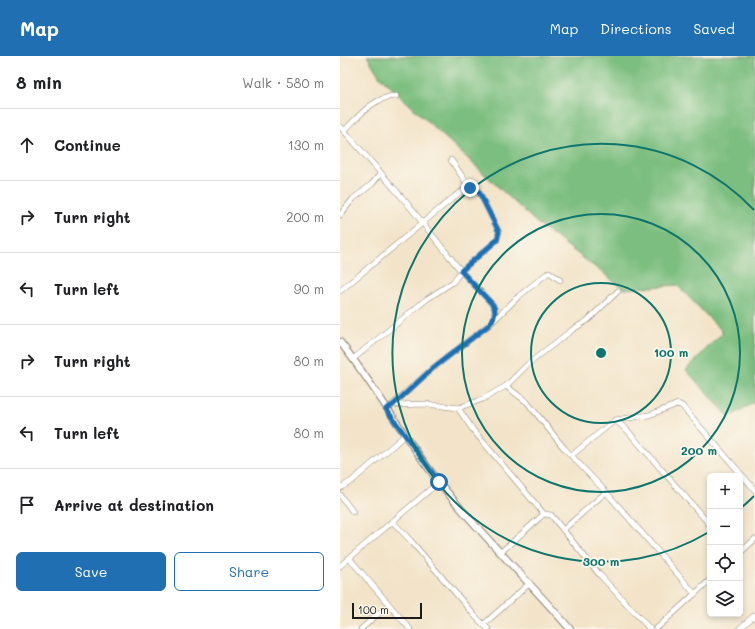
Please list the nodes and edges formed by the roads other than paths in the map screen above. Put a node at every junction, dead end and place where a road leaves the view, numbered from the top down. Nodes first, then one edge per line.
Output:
1 (396, 96) dead end
2 (342, 129) edge
3 (451, 160) dead end
4 (381, 173) junction
5 (470, 188) junction
6 (340, 215) edge
7 (422, 222) junction
8 (461, 271) junction
9 (560, 280) dead end
10 (340, 291) edge
11 (618, 291) dead end
12 (494, 318) junction
13 (341, 344) edge
14 (354, 359) junction
15 (506, 386) junction
16 (393, 405) junction
17 (458, 408) junction
18 (386, 409) junction
19 (615, 420) junction
20 (404, 436) junction
21 (572, 455) junction
22 (439, 482) junction
23 (340, 488) edge
24 (755, 490) edge
25 (606, 492) junction
26 (340, 496) edge
27 (353, 512) dead end
28 (544, 514) junction
29 (392, 521) junction
30 (707, 522) edge
31 (563, 530) junction
32 (755, 539) edge
33 (743, 550) edge
34 (501, 552) junction
35 (349, 558) junction
36 (340, 566) edge
37 (709, 581) edge
38 (530, 583) junction
39 (695, 594) junction
40 (390, 606) junction
41 (755, 615) edge
42 (484, 624) junction
43 (361, 629) edge
44 (410, 629) edge
45 (488, 629) edge
46 (570, 629) edge
47 (650, 629) edge
48 (656, 629) edge
49 (739, 629) edge

1 - 2 street
2 - 4 street
3 - 5 street
4 - 6 street
4 - 7 street
5 - 7 street
5 - 8 street
7 - 8 street
7 - 10 street
8 - 12 street
8 - 14 street
9 - 12 street
11 - 15 street
12 - 16 street
13 - 14 street
14 - 18 street
15 - 17 street
15 - 21 street
16 - 17 street
16 - 18 street
17 - 28 street
18 - 20 street
19 - 21 street
19 - 24 street
19 - 30 street
20 - 22 street
20 - 23 street
21 - 25 street
22 - 29 street
22 - 34 street
25 - 31 street
25 - 39 street
26 - 27 street
28 - 31 street
28 - 34 street
29 - 35 street
29 - 42 street
31 - 47 street
32 - 33 street
34 - 38 street
35 - 36 street
35 - 40 street
37 - 39 street
38 - 42 street
38 - 46 street
39 - 48 street
40 - 43 street
40 - 44 street
41 - 49 street
42 - 45 street

